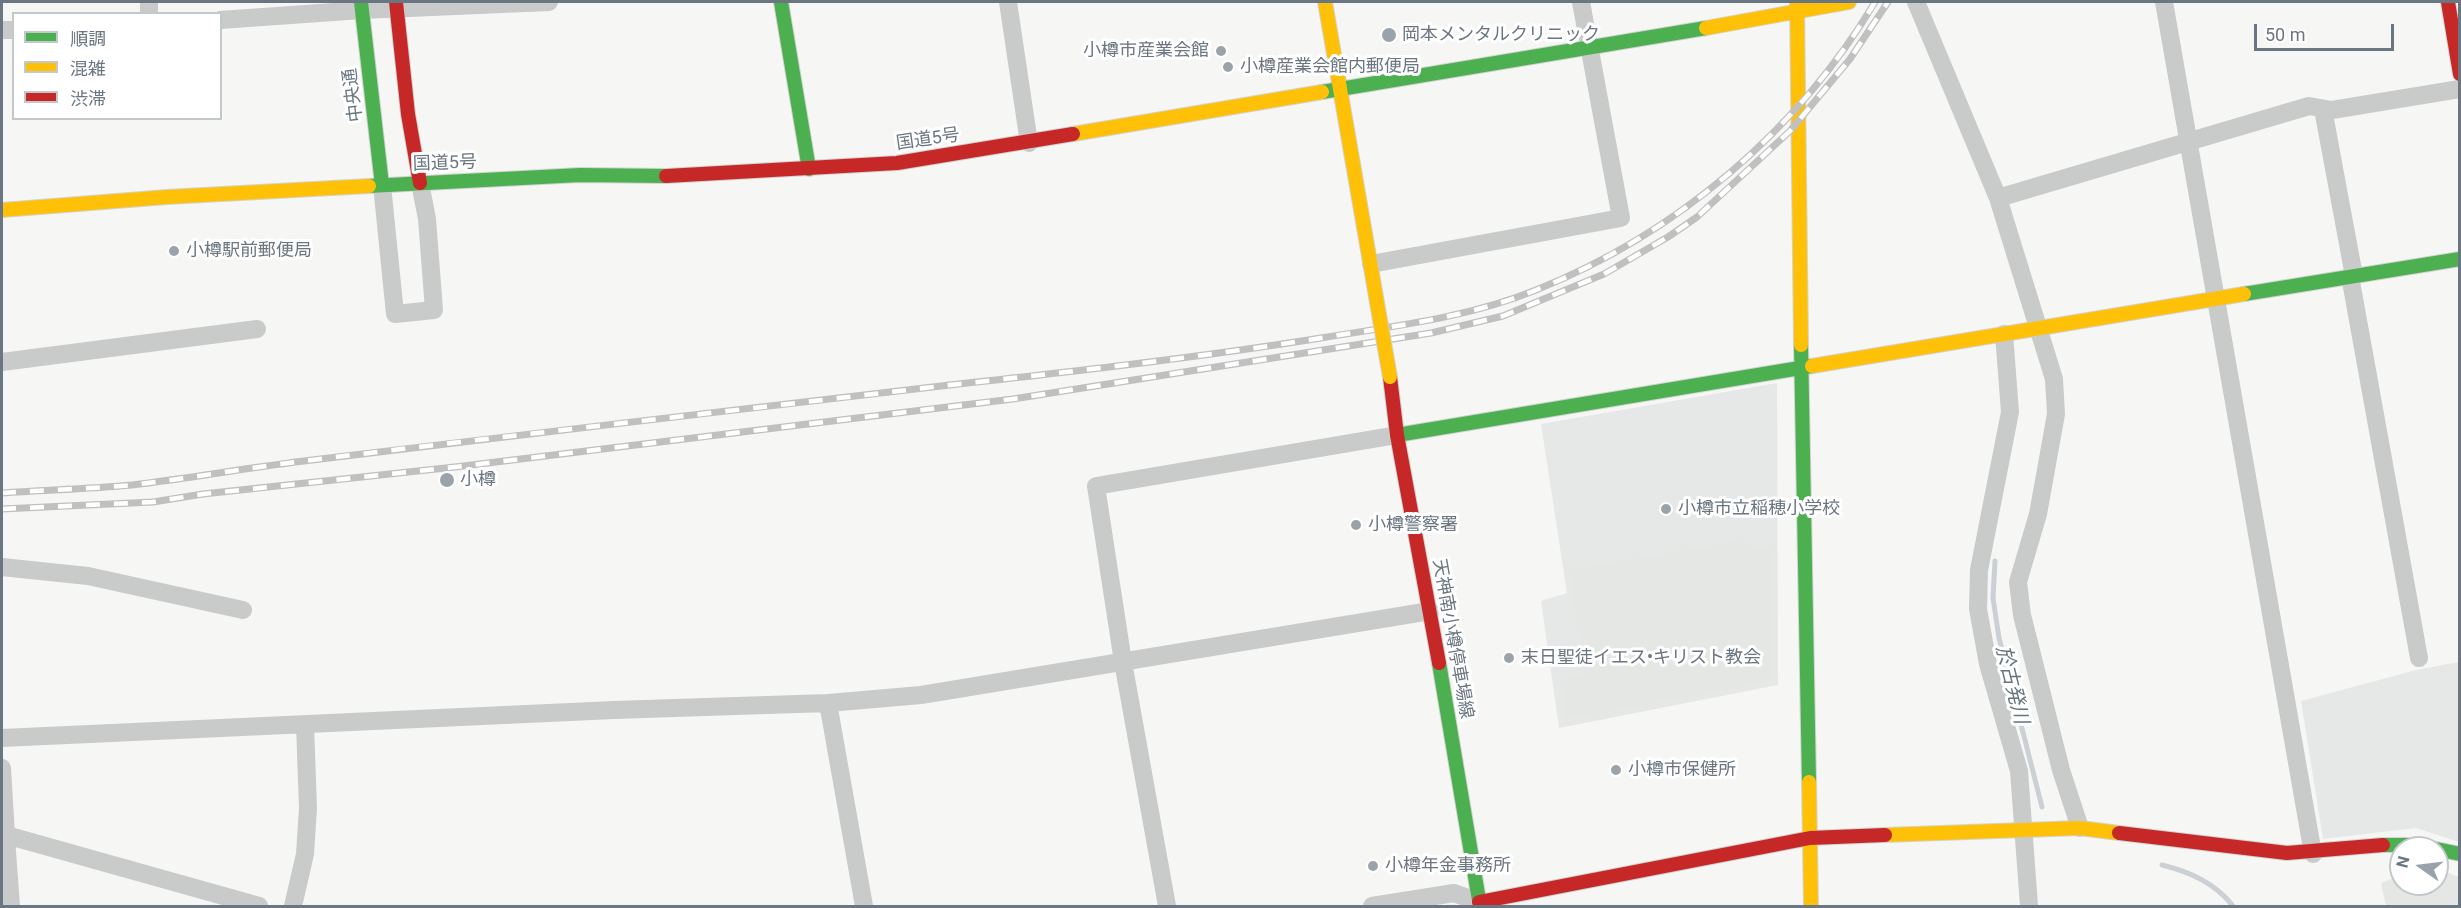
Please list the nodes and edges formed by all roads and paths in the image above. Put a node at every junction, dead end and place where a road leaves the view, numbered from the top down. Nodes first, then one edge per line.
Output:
1 (549, 2) edge
2 (781, 2) edge
3 (1008, 2) edge
4 (1324, 2) edge
5 (1581, 2) edge
6 (1849, 2) edge
7 (1916, 2) edge
8 (2164, 2) edge
9 (2448, 2) edge
10 (396, 5) edge
11 (361, 6) edge
12 (1798, 7) edge
13 (222, 20) edge
14 (1589, 47) junction
15 (2460, 74) edge
16 (1340, 89) junction
17 (2460, 90) edge
18 (2323, 109) junction
19 (1029, 142) junction
20 (2188, 143) junction
21 (809, 169) junction
22 (420, 183) junction
23 (382, 185) junction
24 (1998, 198) junction
25 (2, 210) edge
26 (2460, 259) edge
27 (1371, 264) junction
28 (2352, 276) junction
29 (2217, 299) junction
30 (2038, 327) junction
31 (257, 329) dead end
32 (2004, 334) junction
33 (2, 362) edge
34 (1801, 370) junction
35 (1397, 435) junction
36 (2, 567) edge
37 (243, 610) dead end
38 (1430, 611) junction
39 (2419, 658) dead end
40 (1123, 662) junction
41 (828, 703) junction
42 (305, 725) junction
43 (2, 738) edge
44 (2, 768) edge
45 (2080, 828) junction
46 (2023, 831) junction
47 (6, 835) junction
48 (1810, 838) junction
49 (2313, 854) junction
50 (2460, 854) edge
51 (1480, 904) edge
52 (11, 906) edge
53 (259, 906) edge
54 (293, 906) edge
55 (864, 906) edge
56 (1167, 906) edge
57 (1372, 906) edge
58 (1811, 906) edge
59 (2029, 906) edge

1 - 10 street
2 - 21 main road
3 - 19 street
4 - 16 main road
5 - 14 street
6 - 12 main road, 国道5号
7 - 24 street
8 - 20 street
9 - 15 main road
10 - 11 street
10 - 22 main road
11 - 13 street
11 - 23 main road, 中央通
12 - 14 main road, 国道5号
12 - 34 main road
14 - 16 main road, 国道5号
14 - 27 street
16 - 19 main road, 国道5号
16 - 27 main road
17 - 18 street
18 - 20 street
18 - 28 street
19 - 21 main road, 国道5号
20 - 24 street
20 - 29 street
21 - 22 main road, 国道5号
22 - 23 main road, 国道5号
22 - 23 street
23 - 25 main road, 国道5号
24 - 30 street
26 - 28 main road
27 - 35 main road, 天神南小樽停車場線, bridge
28 - 29 main road
28 - 39 street
29 - 30 main road
29 - 49 street
30 - 32 main road
30 - 45 street
31 - 33 street
32 - 34 main road
32 - 46 street
34 - 35 main road
34 - 48 main road
35 - 38 main road, 天神南小樽停車場線
35 - 40 street
36 - 37 street
38 - 40 street
38 - 51 main road, 天神南小樽停車場線
40 - 41 street
40 - 56 street
41 - 42 street
41 - 55 street
42 - 43 street
42 - 54 street
44 - 47 street
45 - 46 main road
45 - 49 main road
46 - 48 main road
46 - 59 street
47 - 52 street
47 - 53 street
48 - 51 main road
48 - 58 main road
49 - 50 main road
51 - 57 street

